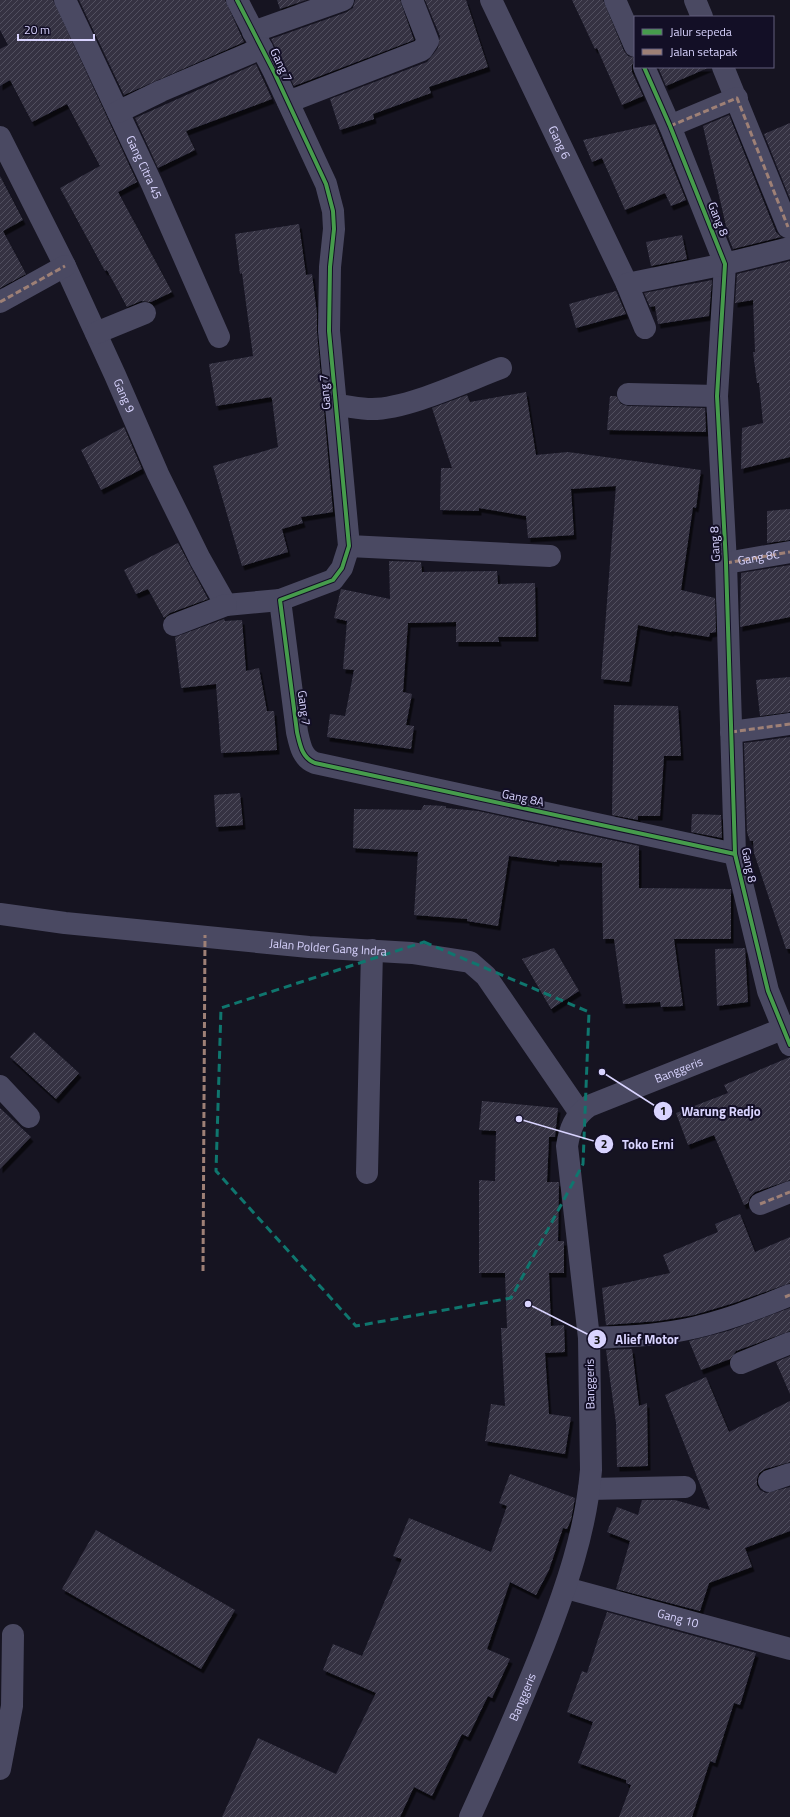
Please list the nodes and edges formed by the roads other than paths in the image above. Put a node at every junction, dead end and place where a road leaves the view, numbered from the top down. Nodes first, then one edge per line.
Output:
1 (65, 0) edge
2 (237, 0) edge
3 (343, 0) edge
4 (412, 0) edge
5 (491, 0) edge
6 (615, 0) edge
7 (695, 0) edge
8 (702, 16) edge
9 (258, 40) junction
10 (634, 44) edge
11 (644, 68) edge
12 (724, 68) edge
13 (737, 98) junction
14 (288, 102) junction
15 (118, 112) junction
16 (670, 126) junction
17 (0, 137) edge
18 (789, 238) edge
19 (725, 264) junction
20 (65, 266) junction
21 (627, 284) junction
22 (0, 302) edge
23 (145, 313) dead end
24 (645, 328) dead end
25 (96, 333) junction
26 (219, 337) dead end
27 (501, 368) dead end
28 (628, 394) dead end
29 (717, 396) junction
30 (336, 405) junction
31 (350, 546) junction
32 (790, 552) edge
33 (550, 556) dead end
34 (726, 564) junction
35 (280, 600) junction
36 (226, 605) junction
37 (174, 625) dead end
38 (790, 724) edge
39 (731, 732) junction
40 (307, 760) joint
41 (735, 854) junction
42 (0, 914) edge
43 (372, 950) junction
44 (788, 1033) edge
45 (0, 1086) edge
46 (580, 1113) junction
47 (29, 1117) dead end
48 (367, 1173) dead end
49 (790, 1192) edge
50 (760, 1204) dead end
51 (790, 1295) edge
52 (589, 1338) junction
53 (790, 1343) edge
54 (740, 1363) dead end
55 (790, 1474) edge
56 (769, 1481) dead end
57 (685, 1487) dead end
58 (590, 1488) junction
59 (566, 1588) junction
60 (13, 1635) dead end
61 (790, 1649) edge
62 (0, 1769) edge
63 (470, 1817) edge

1 - 15 street, Gang Citra 45
2 - 9 street, Gang 7
3 - 9 street
4 - 14 street
5 - 21 street, Gang 6
6 - 10 street
7 - 8 street
9 - 14 street, Gang 7
9 - 15 street
11 - 16 street, Gang 8
12 - 13 street
13 - 16 street
13 - 18 street
14 - 30 street, Gang 7
15 - 26 street, Gang Citra 45
16 - 19 street, Gang 8
17 - 20 street, Gang 9
18 - 19 street
19 - 21 street
19 - 29 street, Gang 8
20 - 22 street
20 - 25 street, Gang 9
21 - 24 street, Gang 6
23 - 25 street
25 - 36 street, Gang 9
27 - 30 street
28 - 29 street
29 - 34 street, Gang 8
30 - 31 street, Gang 7
31 - 33 street
31 - 35 street, Gang 7
32 - 34 street, Gang 8C
34 - 39 street, Gang 8
35 - 36 street
35 - 40 street, Gang 7
36 - 37 street
38 - 39 street
39 - 41 street, Gang 8
40 - 41 street, Gang 8A
41 - 44 street, Gang 8
42 - 43 street, Jalan Polder Gang Indra
43 - 46 street, Jalan Polder Gang Indra
43 - 48 street
44 - 46 street, Banggeris
45 - 47 street
46 - 52 street, Banggeris
49 - 50 street
51 - 52 street
52 - 58 street, Banggeris
53 - 54 street
55 - 56 street
57 - 58 street
58 - 59 street, Banggeris
59 - 61 street, Gang 10
59 - 63 street, Banggeris
60 - 62 street

